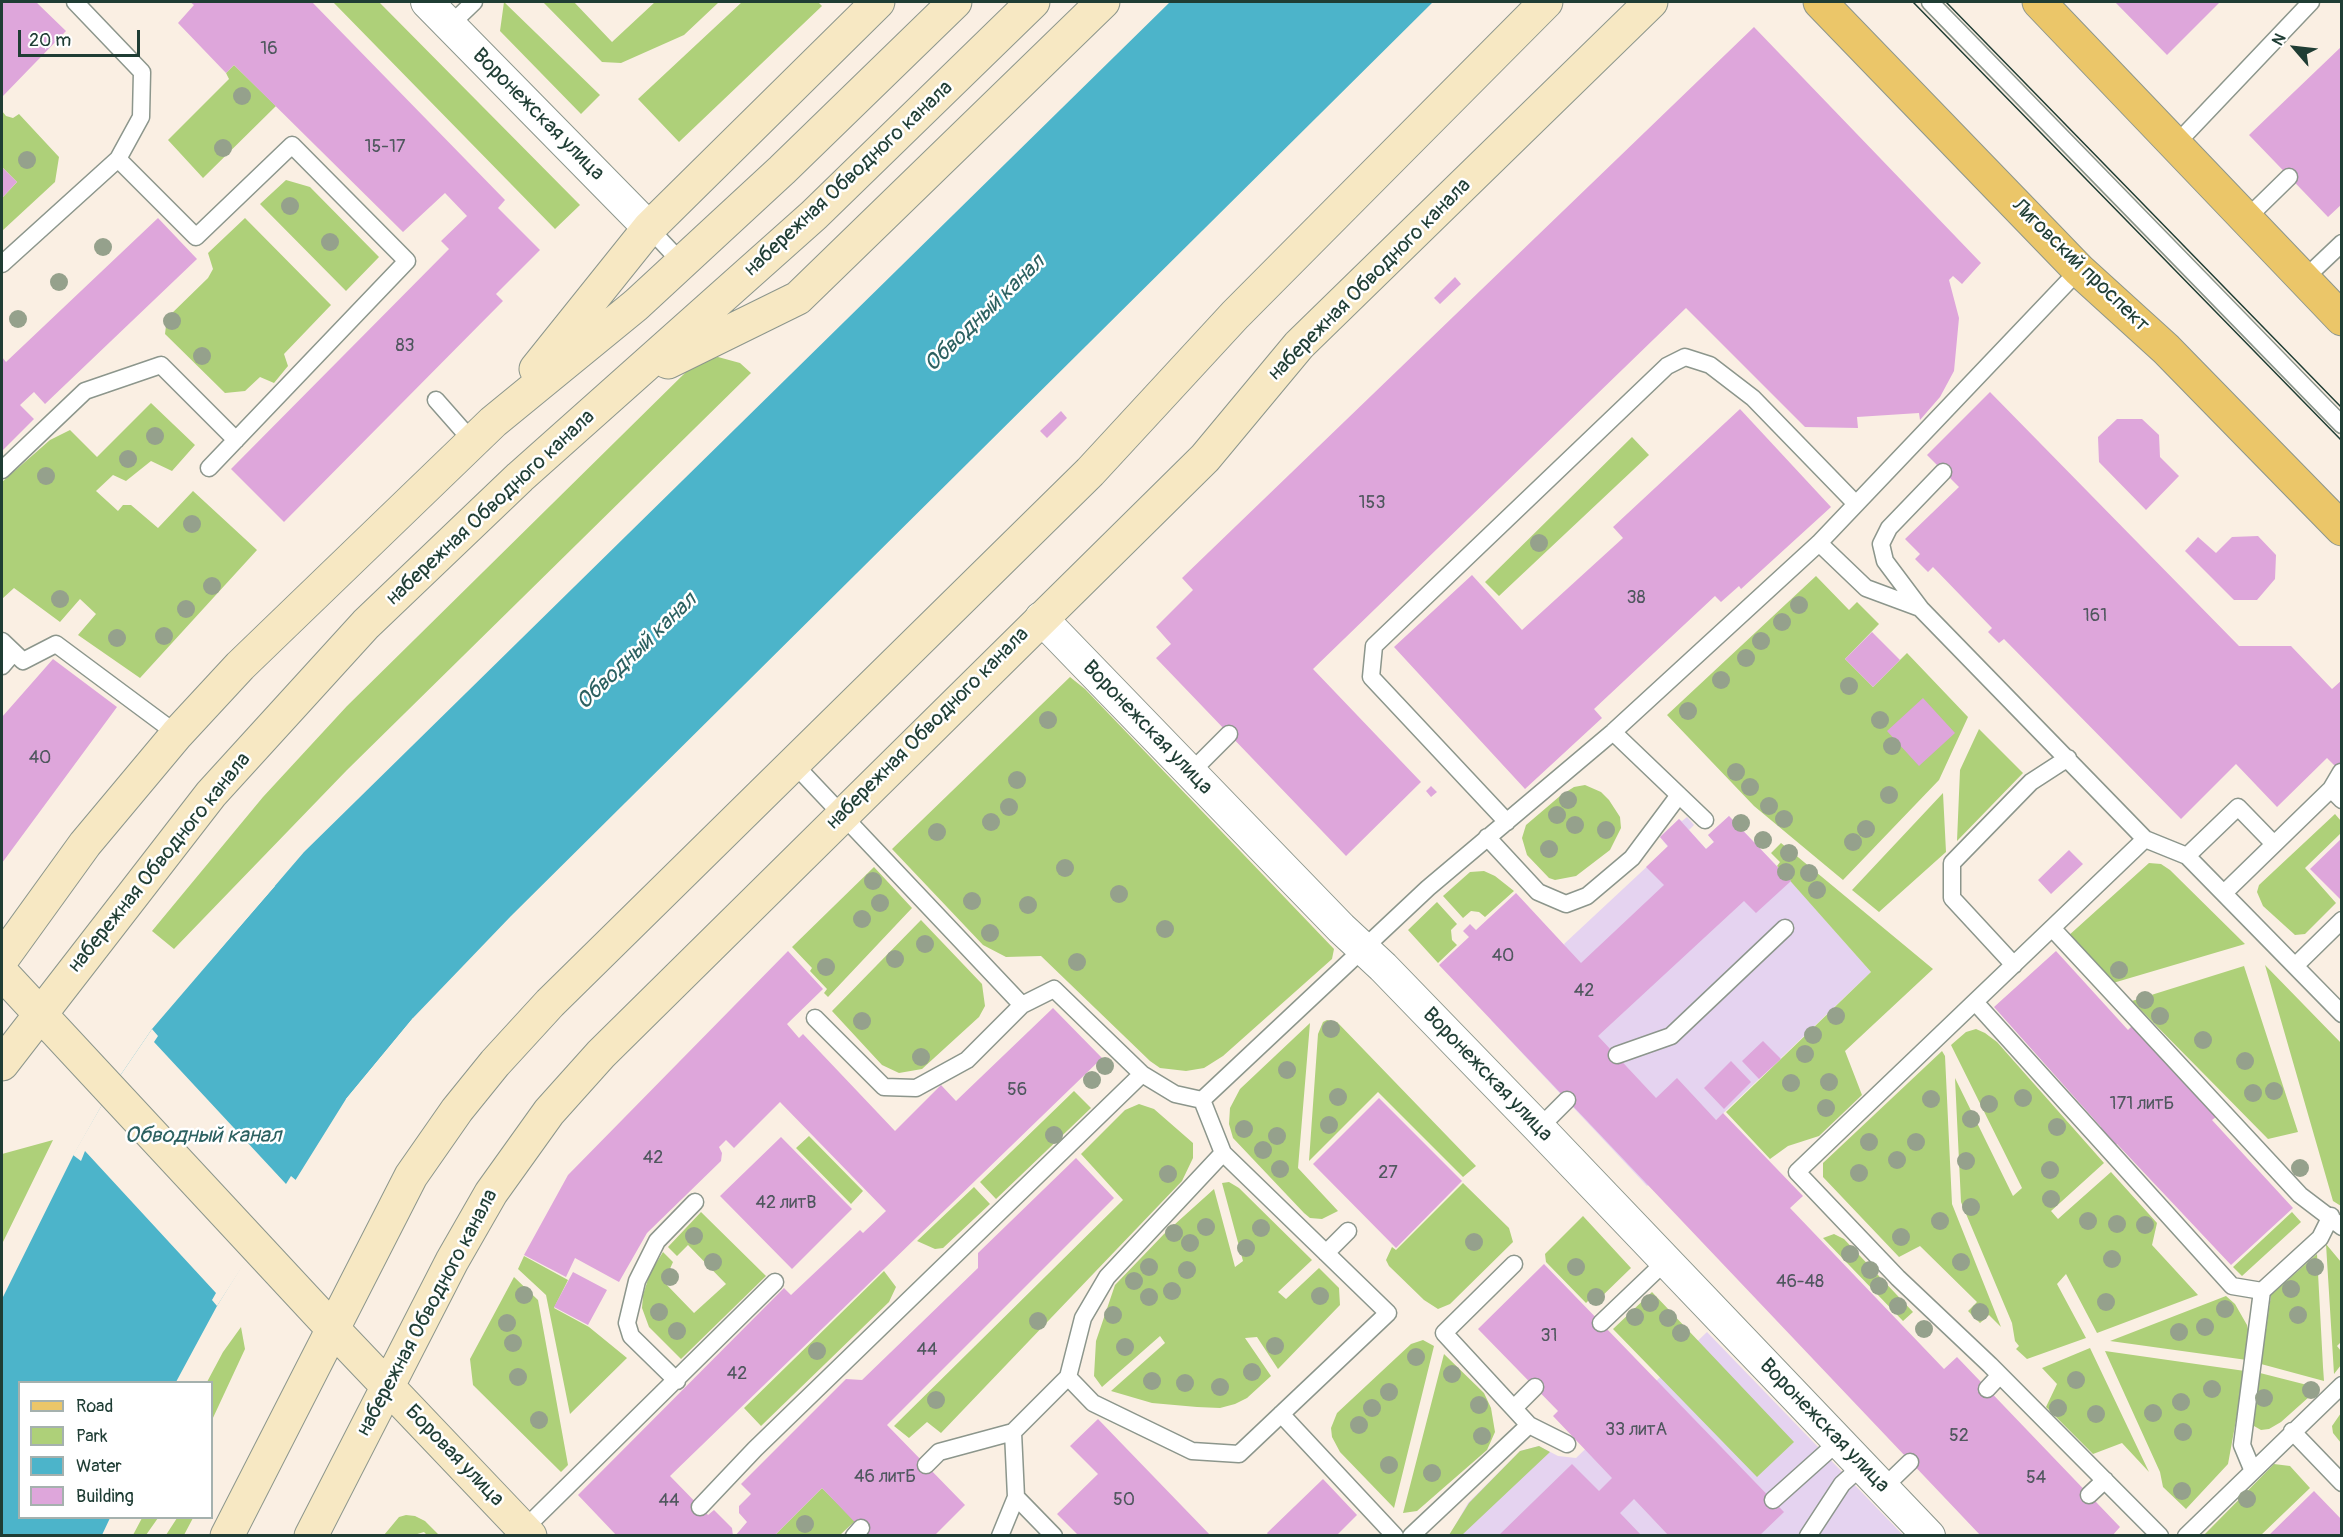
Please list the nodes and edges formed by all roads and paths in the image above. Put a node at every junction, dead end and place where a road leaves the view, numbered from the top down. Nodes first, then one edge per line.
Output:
1 (75, 2) edge
2 (426, 2) edge
3 (474, 2) edge
4 (878, 2) edge
5 (955, 2) edge
6 (1033, 2) edge
7 (1103, 2) edge
8 (1546, 2) edge
9 (1651, 2) edge
10 (1820, 2) edge
11 (1930, 2) edge
12 (2039, 2) edge
13 (2311, 2) edge
14 (450, 25) junction
15 (2177, 143) junction
16 (118, 159) junction
17 (2289, 177) dead end
18 (2247, 218) junction
19 (649, 228) junction
20 (2342, 243) edge
21 (682, 263) junction
22 (2, 264) edge
23 (2079, 270) junction
24 (2304, 279) junction
25 (2342, 319) edge
26 (631, 380) junction
27 (436, 400) dead end
28 (2342, 425) edge
29 (483, 432) junction
30 (236, 440) junction
31 (209, 468) dead end
32 (2, 470) edge
33 (1944, 472) dead end
34 (1856, 504) junction
35 (2342, 529) edge
36 (1819, 543) junction
37 (1921, 609) junction
38 (1041, 618) junction
39 (8, 647) edge
40 (2, 666) edge
41 (1613, 732) junction
42 (177, 734) junction
43 (1228, 734) dead end
44 (2068, 758) junction
45 (794, 764) junction
46 (2341, 772) edge
47 (1190, 773) junction
48 (1678, 795) junction
49 (2336, 795) edge
50 (842, 814) junction
51 (1705, 820) dead end
52 (1507, 822) junction
53 (1487, 837) junction
54 (2145, 838) junction
55 (2274, 844) junction
56 (2187, 856) junction
57 (2224, 893) junction
58 (2342, 920) edge
59 (1785, 928) dead end
60 (2052, 928) junction
61 (1363, 949) junction
62 (2, 959) edge
63 (2014, 965) junction
64 (2295, 966) junction
65 (2, 973) edge
66 (1975, 1002) junction
67 (1022, 1005) junction
68 (40, 1014) junction
69 (2342, 1014) edge
70 (815, 1018) dead end
71 (1617, 1055) dead end
72 (2, 1064) edge
73 (1142, 1074) junction
74 (1202, 1100) junction
75 (1567, 1100) dead end
76 (1539, 1128) junction
77 (1223, 1153) junction
78 (695, 1202) dead end
79 (2336, 1221) edge
80 (1348, 1231) dead end
81 (1326, 1252) junction
82 (1666, 1261) junction
83 (1514, 1264) dead end
84 (775, 1282) dead end
85 (2262, 1291) junction
86 (1601, 1323) dead end
87 (332, 1328) junction
88 (2000, 1375) junction
89 (1068, 1377) junction
90 (677, 1381) junction
91 (2342, 1385) edge
92 (387, 1386) junction
93 (1535, 1388) dead end
94 (1987, 1389) dead end
95 (1515, 1407) junction
96 (1281, 1414) junction
97 (1529, 1425) junction
98 (2292, 1431) junction
99 (1013, 1432) junction
100 (1839, 1441) junction
101 (1567, 1444) dead end
102 (1910, 1461) dead end
103 (926, 1466) dead end
104 (2252, 1470) junction
105 (1873, 1477) junction
106 (2105, 1480) junction
107 (2342, 1482) edge
108 (2089, 1495) dead end
109 (1016, 1497) junction
110 (1773, 1500) dead end
111 (700, 1507) dead end
112 (527, 1532) edge
113 (1421, 1532) edge
114 (227, 1536) edge
115 (311, 1536) edge
116 (1000, 1536) edge
117 (1054, 1536) edge
118 (1395, 1536) edge
119 (1808, 1536) edge
120 (1929, 1536) edge
121 (2160, 1536) edge
122 (2186, 1536) edge

1 - 16 lane
2 - 14 street, Воронежская улица
3 - 14 lane
4 - 19 main road
5 - 21 main road
6 - 26 main road, набережная Обводного канала
7 - 26 main road
8 - 45 main road
9 - 38 main road, набережная Обводного канала
10 - 23 main road, Лиговский проспект
11 - 28 lane
12 - 15 main road
13 - 15 lane
14 - 19 street, Воронежская улица
15 - 18 main road
16 - 22 lane
16 - 30 lane
17 - 18 lane
18 - 24 main road
19 - 21 lane
19 - 29 main road
20 - 24 lane
21 - 29 main road
23 - 34 lane
23 - 35 main road, Лиговский проспект
24 - 25 main road
26 - 68 main road, набережная Обводного канала
27 - 29 lane
29 - 42 main road
30 - 31 lane
30 - 32 lane
33 - 37 lane
34 - 36 lane
34 - 52 lane
36 - 37 lane
36 - 41 lane
37 - 44 lane
38 - 47 street, Воронежская улица
38 - 50 main road, набережная Обводного канала
39 - 40 lane
39 - 42 lane
41 - 48 lane
41 - 52 lane
42 - 62 main road
43 - 47 lane
44 - 54 lane
44 - 63 lane
45 - 50 lane
45 - 87 main road
46 - 49 lane
47 - 61 street, Воронежская улица
48 - 51 lane
48 - 53 lane
49 - 55 lane
50 - 67 lane
50 - 92 main road, набережная Обводного канала
52 - 53 lane
53 - 61 lane
54 - 56 lane
54 - 60 lane
55 - 56 lane
55 - 57 lane
56 - 57 lane
57 - 64 lane
58 - 64 lane
59 - 71 lane
60 - 63 lane
60 - 79 lane
61 - 74 lane
61 - 76 street, Воронежская улица
63 - 66 lane
64 - 69 lane
65 - 68 main road
66 - 85 lane
66 - 88 lane
67 - 70 lane
67 - 73 lane
68 - 72 main road, набережная Обводного канала
68 - 87 main road, Боровая улица
73 - 74 lane
73 - 111 lane
74 - 77 lane
75 - 76 lane
76 - 82 street, Воронежская улица
77 - 81 lane
77 - 89 lane
78 - 90 lane
79 - 85 lane
80 - 81 lane
81 - 96 lane
82 - 86 lane
82 - 100 street, Воронежская улица
83 - 95 lane
84 - 90 lane
85 - 104 lane
87 - 92 main road, Боровая улица
87 - 114 main road
88 - 94 lane
88 - 106 lane
89 - 96 lane
89 - 99 lane
90 - 112 lane
91 - 98 lane
92 - 112 main road, Боровая улица
92 - 115 main road, набережная Обводного канала
93 - 95 lane
95 - 97 lane
96 - 118 lane
97 - 101 lane
97 - 113 lane
98 - 104 lane
98 - 107 lane
99 - 103 lane
99 - 109 lane
100 - 105 street, Воронежская улица
100 - 110 lane
102 - 105 lane
104 - 122 lane
105 - 119 lane
105 - 120 street, Воронежская улица
106 - 108 lane
106 - 121 lane
109 - 116 lane
109 - 117 lane

